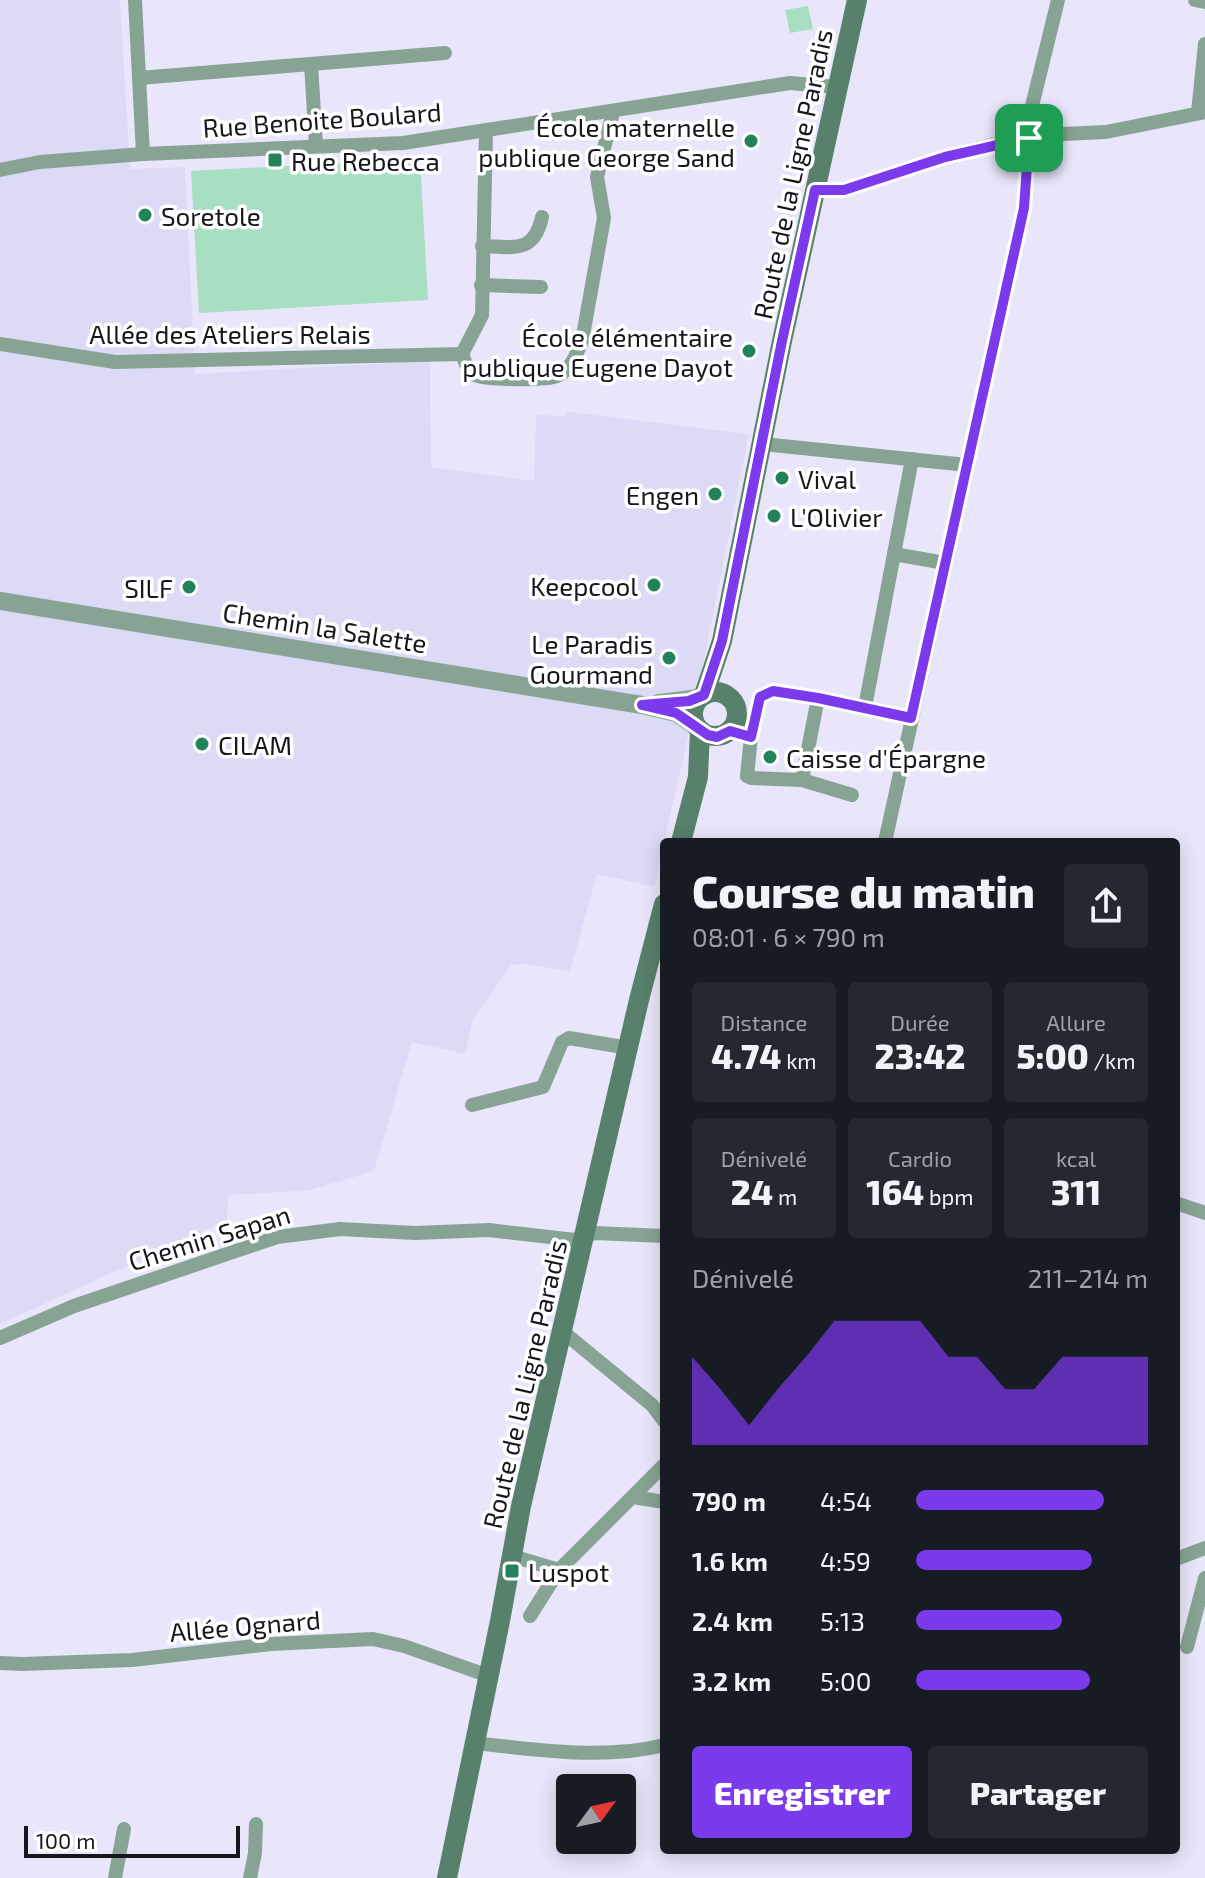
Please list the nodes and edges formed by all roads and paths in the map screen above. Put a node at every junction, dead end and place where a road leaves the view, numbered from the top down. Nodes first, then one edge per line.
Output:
1 (135, 0) edge
2 (857, 0) edge
3 (1058, 0) edge
4 (1195, 0) edge
5 (1205, 2) edge
6 (1205, 44) edge
7 (445, 53) dead end
8 (311, 64) junction
9 (139, 78) junction
10 (836, 87) junction
11 (613, 112) junction
12 (1202, 112) edge
13 (486, 131) junction
14 (1029, 138) junction
15 (316, 146) junction
16 (143, 154) junction
17 (0, 170) edge
18 (815, 190) junction
19 (542, 217) dead end
20 (482, 246) junction
21 (481, 285) junction
22 (541, 287) dead end
23 (0, 344) edge
24 (462, 354) junction
25 (763, 444) junction
26 (912, 459) junction
27 (967, 465) junction
28 (894, 554) junction
29 (945, 563) junction
30 (0, 601) edge
31 (722, 641) junction
32 (727, 695) junction
33 (702, 696) junction
34 (818, 698) junction
35 (642, 705) junction
36 (865, 707) junction
37 (911, 718) junction
38 (698, 728) junction
39 (726, 733) junction
40 (751, 737) junction
41 (698, 777) junction
42 (802, 780) junction
43 (852, 795) dead end
44 (682, 838) edge
45 (886, 838) edge
46 (660, 920) edge
47 (629, 1048) junction
48 (472, 1105) dead end
49 (1180, 1204) edge
50 (1205, 1213) edge
51 (584, 1236) junction
52 (660, 1236) edge
53 (562, 1331) junction
54 (0, 1338) edge
55 (660, 1416) edge
56 (660, 1469) edge
57 (633, 1497) junction
58 (660, 1501) edge
59 (1205, 1548) edge
60 (512, 1556) junction
61 (1180, 1557) edge
62 (559, 1570) junction
63 (1205, 1578) edge
64 (530, 1616) dead end
65 (1187, 1647) dead end
66 (0, 1663) edge
67 (489, 1676) junction
68 (476, 1743) junction
69 (660, 1746) edge
70 (256, 1824) dead end
71 (124, 1829) dead end
72 (115, 1878) edge
73 (250, 1878) edge
74 (447, 1878) edge

1 - 9 street
2 - 10 main road, Route de la Ligne Paradis
3 - 14 street
4 - 5 street
6 - 12 street
7 - 8 street
8 - 9 street
8 - 15 street
9 - 16 street
10 - 11 street, Rue Benoite Boulard
10 - 18 main road, Route de la Ligne Paradis
11 - 13 street, Rue Benoite Boulard
11 - 24 street
12 - 14 street
13 - 15 street, Rue Benoite Boulard
13 - 20 street
14 - 18 street
14 - 27 street
15 - 16 street, Rue Benoite Boulard
16 - 17 street, Rue Benoite Boulard
18 - 25 main road, Route de la Ligne Paradis
19 - 20 street
20 - 21 street
21 - 22 street
21 - 24 street
23 - 24 street, Allée des Ateliers Relais
25 - 26 street
25 - 31 main road, Route de la Ligne Paradis
26 - 27 street
26 - 28 street
27 - 29 street
28 - 29 street
28 - 36 street
29 - 37 street
30 - 35 street, Chemin la Salette
31 - 32 main road, Route de la Ligne Paradis
31 - 33 main road, Route de la Ligne Paradis
32 - 33 main road
32 - 39 main road
33 - 35 street, Chemin la Salette
33 - 38 main road
34 - 36 street
34 - 40 street
34 - 42 street
35 - 38 street, Chemin la Salette
36 - 37 street
37 - 45 street
38 - 39 main road
38 - 41 main road
39 - 40 street
39 - 41 main road
40 - 42 street
41 - 44 main road
42 - 43 street
46 - 47 main road, Route de la Ligne Paradis
47 - 48 street
47 - 51 main road, Route de la Ligne Paradis
49 - 50 street
51 - 52 street, Chemin Sapan
51 - 53 main road, Route de la Ligne Paradis
51 - 54 street, Chemin Sapan
53 - 55 street
53 - 60 main road, Route de la Ligne Paradis
56 - 57 street
57 - 58 street
57 - 62 street
59 - 61 street
60 - 62 street
60 - 67 main road, Route de la Ligne Paradis
62 - 64 street
63 - 65 street
66 - 67 street, Allée Ognard
67 - 68 main road, Route de la Ligne Paradis
68 - 69 street
68 - 74 main road, Route de la Ligne Paradis
70 - 73 street
71 - 72 street

